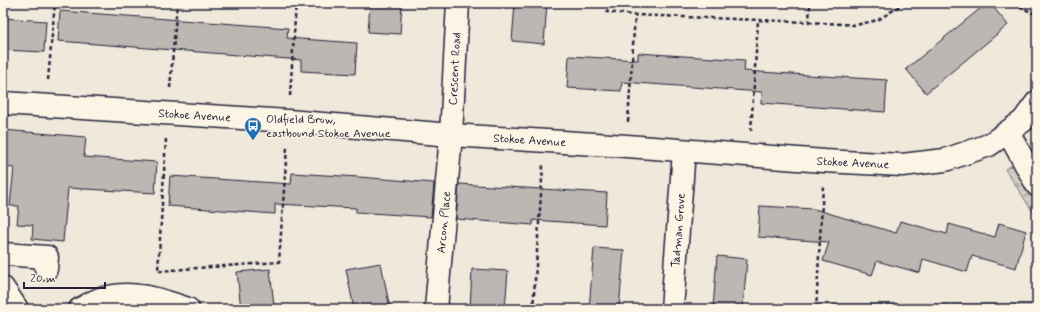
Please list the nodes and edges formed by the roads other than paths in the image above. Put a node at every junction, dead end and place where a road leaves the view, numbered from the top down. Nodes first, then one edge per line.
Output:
1 (458, 3) edge
2 (1037, 102) edge
3 (3, 103) edge
4 (1008, 132) junction
5 (451, 135) junction
6 (684, 151) junction
7 (1037, 185) edge
8 (3, 254) edge
9 (46, 270) dead end
10 (3, 288) edge
11 (189, 304) edge
12 (16, 309) edge
13 (80, 309) edge
14 (436, 309) edge
15 (672, 309) edge

1 - 5 street, Crescent Road
2 - 4 street, Stokoe Avenue
3 - 5 street, Stokoe Avenue
4 - 6 street, Stokoe Avenue
4 - 7 street
5 - 6 street, Stokoe Avenue
5 - 14 street, Arcon Place
6 - 15 street, Tadman Grove
8 - 9 street
10 - 12 street
11 - 13 street

